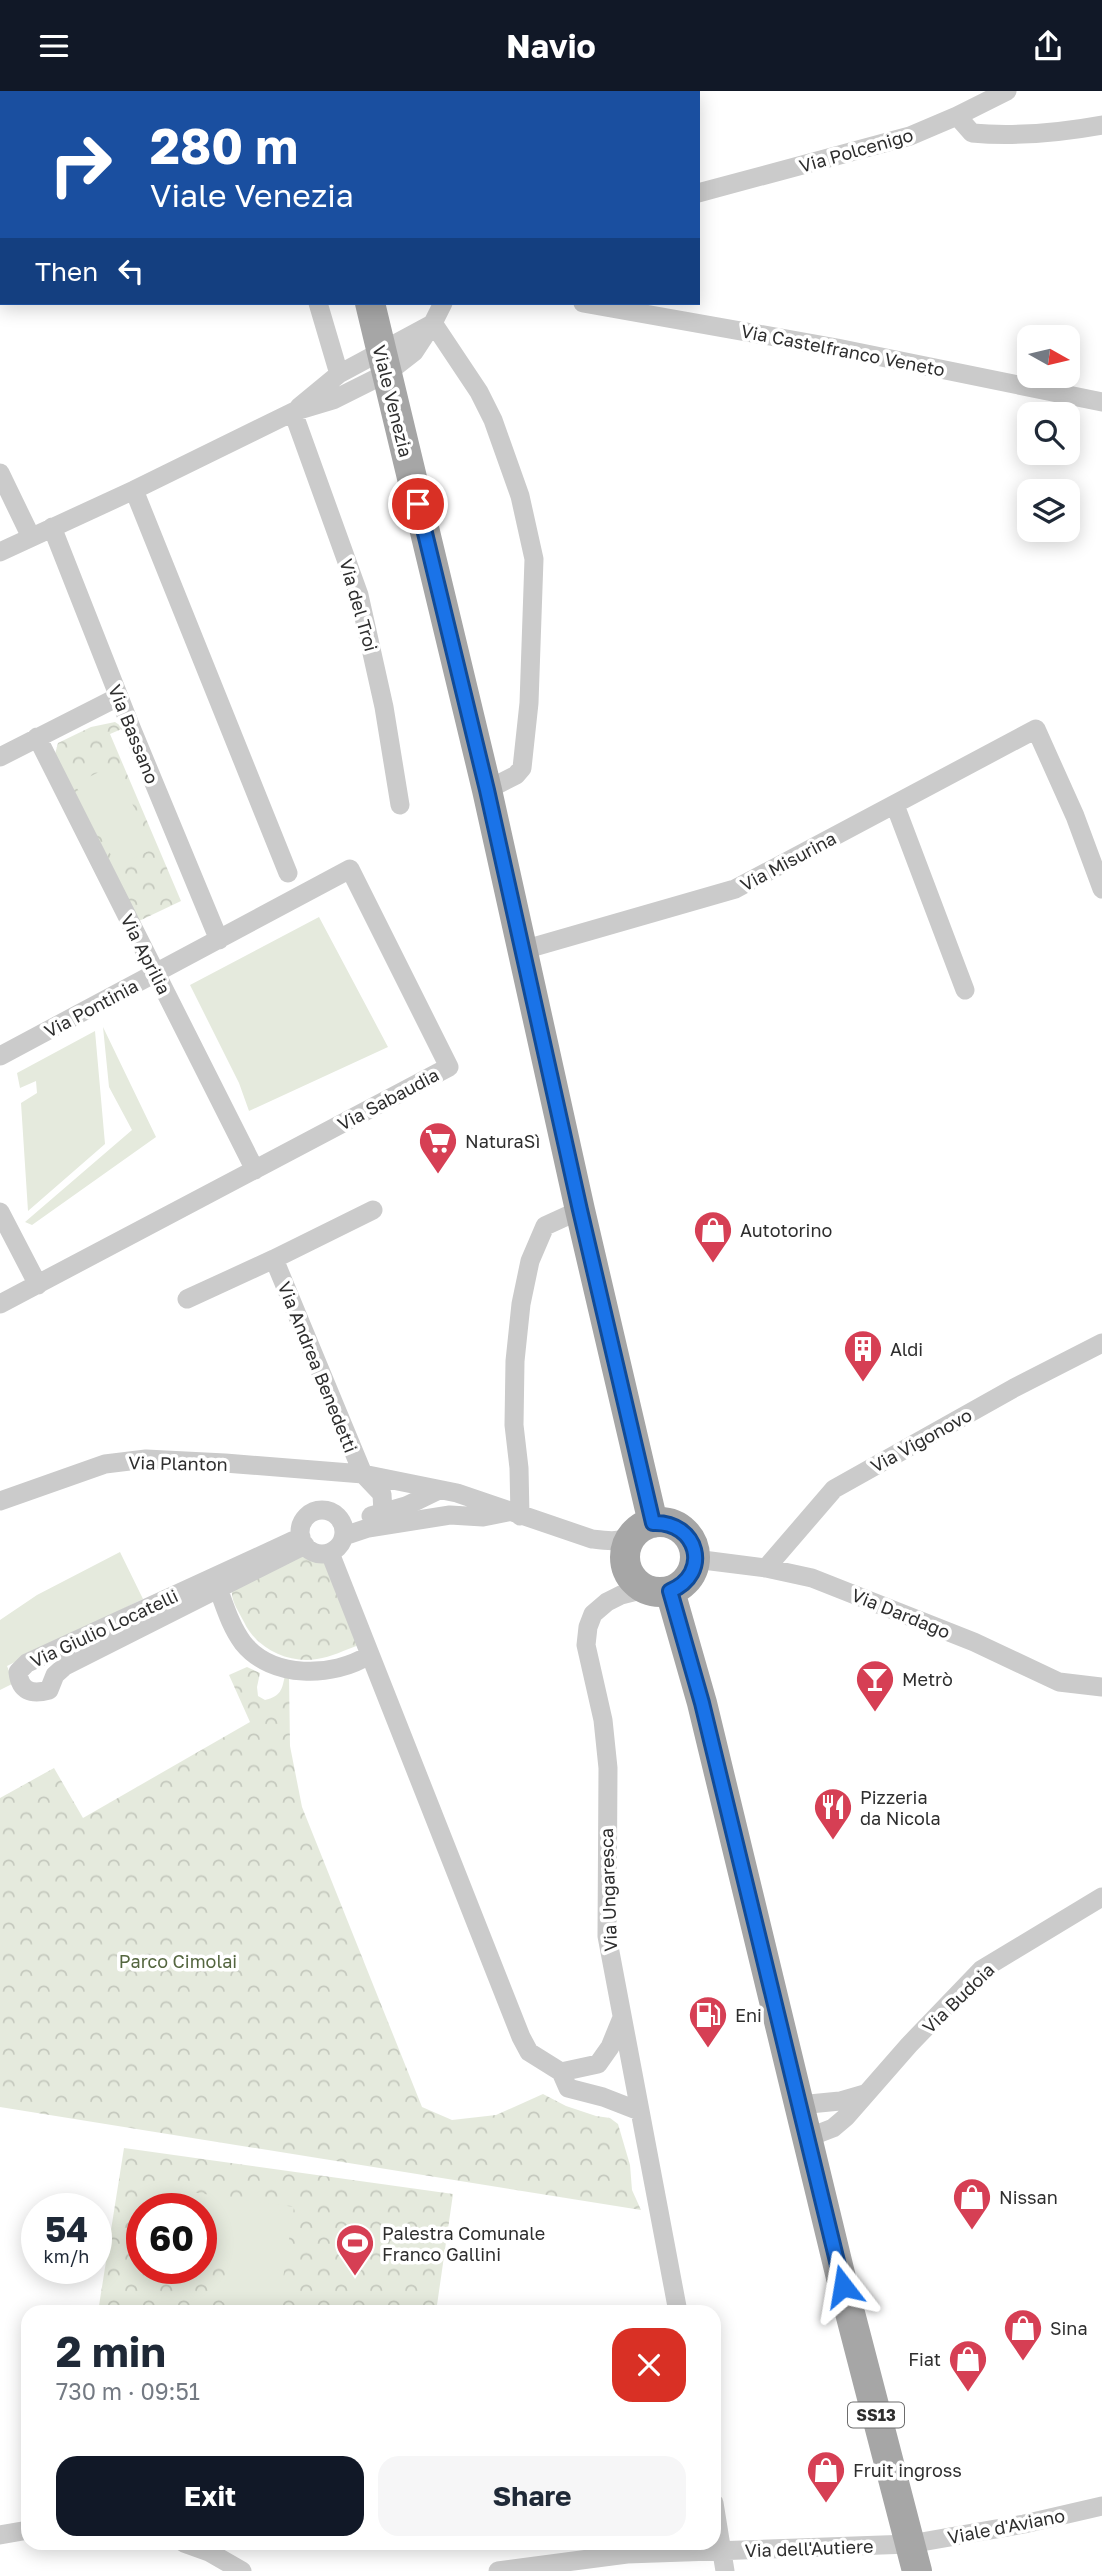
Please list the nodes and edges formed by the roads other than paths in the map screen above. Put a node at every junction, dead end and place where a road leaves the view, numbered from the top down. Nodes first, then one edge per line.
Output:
1 (1007, 91) edge
2 (957, 116) junction
3 (1102, 125) edge
4 (700, 192) edge
5 (319, 305) edge
6 (370, 305) edge
7 (442, 305) edge
8 (594, 305) edge
9 (433, 323) junction
10 (384, 361) junction
11 (339, 374) junction
12 (1102, 402) edge
13 (293, 412) junction
14 (0, 473) edge
15 (134, 490) junction
16 (52, 527) junction
17 (31, 537) junction
18 (0, 552) edge
19 (118, 697) junction
20 (37, 737) junction
21 (0, 757) edge
22 (487, 790) junction
23 (400, 805) dead end
24 (895, 805) junction
25 (288, 873) dead end
26 (1102, 889) edge
27 (219, 940) junction
28 (523, 950) junction
29 (156, 974) junction
30 (965, 990) dead end
31 (0, 1056) edge
32 (255, 1170) junction
33 (373, 1210) dead end
34 (580, 1210) junction
35 (0, 1212) edge
36 (274, 1259) junction
37 (38, 1285) junction
38 (187, 1299) dead end
39 (0, 1304) edge
40 (1102, 1343) edge
41 (363, 1474) junction
42 (439, 1490) junction
43 (0, 1501) edge
44 (383, 1513) junction
45 (516, 1513) junction
46 (644, 1528) junction
47 (343, 1530) junction
48 (302, 1541) junction
49 (330, 1553) junction
50 (695, 1559) junction
51 (766, 1568) junction
52 (218, 1588) junction
53 (660, 1591) junction
54 (369, 1655) junction
55 (1102, 1688) edge
56 (1102, 1897) edge
57 (621, 2019) junction
58 (598, 2064) junction
59 (561, 2072) junction
60 (632, 2076) junction
61 (864, 2094) junction
62 (603, 2097) junction
63 (799, 2105) junction
64 (639, 2111) junction
65 (807, 2138) junction
66 (677, 2305) edge
67 (1102, 2506) edge
68 (21, 2531) edge
69 (0, 2535) edge
70 (721, 2540) edge
71 (203, 2550) edge
72 (723, 2551) junction
73 (914, 2557) edge
74 (242, 2571) edge
75 (498, 2571) edge
76 (725, 2571) edge

1 - 2 street, Via Polcenigo
2 - 3 street
2 - 4 street, Via Polcenigo
5 - 11 street
6 - 10 main road, Viale Venezia / SS13
7 - 9 street
8 - 12 street, Via Castelfranco Veneto
9 - 10 street
9 - 22 street
10 - 11 street
10 - 13 street
10 - 22 main road, Viale Venezia / SS13
11 - 13 street
13 - 15 street
13 - 23 street, Via del Troi
14 - 17 street
15 - 16 street
15 - 25 street
16 - 17 street
16 - 19 street, Via Bassano
17 - 18 street
19 - 20 street
19 - 27 street, Via Bassano
20 - 21 street
20 - 29 street, Via Aprilia
22 - 28 main road, Viale Venezia / SS13
24 - 26 street, Via Misurina
24 - 28 street, Via Misurina
24 - 30 street
27 - 29 street, Via Pontinia
27 - 32 street, Via Sabaudia
28 - 34 main road, Viale Venezia / SS13
29 - 31 street, Via Pontinia
29 - 32 street, Via Aprilia
32 - 37 street, Via Sabaudia
33 - 36 street, Via Andrea Benedetti
34 - 45 street
34 - 46 main road, Viale Venezia / SS13
35 - 37 street
36 - 38 street, Via Andrea Benedetti
36 - 41 street, Via Andrea Benedetti
37 - 39 street, Via Sabaudia
40 - 51 street, Via Vigonovo
41 - 42 street, Via Planton
41 - 43 street, Via Planton
41 - 44 street
42 - 44 street
42 - 45 street, Via Planton
44 - 47 street
45 - 46 street, Via Planton
45 - 47 street
46 - 50 main road
46 - 53 main road, Viale Venezia / SS13
47 - 48 street, Via Giulio Locatelli
47 - 49 street
48 - 49 street
48 - 52 street, Via Giulio Locatelli
48 - 52 street, Via Giulio Locatelli
49 - 54 street
50 - 51 street, Via Dardago
50 - 53 main road
51 - 55 street, Via Dardago
52 - 54 street
53 - 57 street, Via Ungaresca
53 - 63 main road, Viale Venezia / SS13
54 - 59 street
56 - 61 street, Via Budoia
57 - 58 street
57 - 60 street, Via Ungaresca
58 - 59 street
58 - 60 street
59 - 62 street
60 - 62 street
60 - 64 street, Via Ungaresca
61 - 63 street
61 - 65 street, Via Budoia
62 - 64 street
63 - 65 main road, Viale Venezia / SS13
64 - 66 street, Via Ungaresca
65 - 73 main road, Viale Venezia / SS13
67 - 73 street, Viale d'Aviano
68 - 69 street
70 - 72 street
71 - 74 street
72 - 73 street, Via dell'Autiere
72 - 75 street, Via dell'Autiere
72 - 76 street

